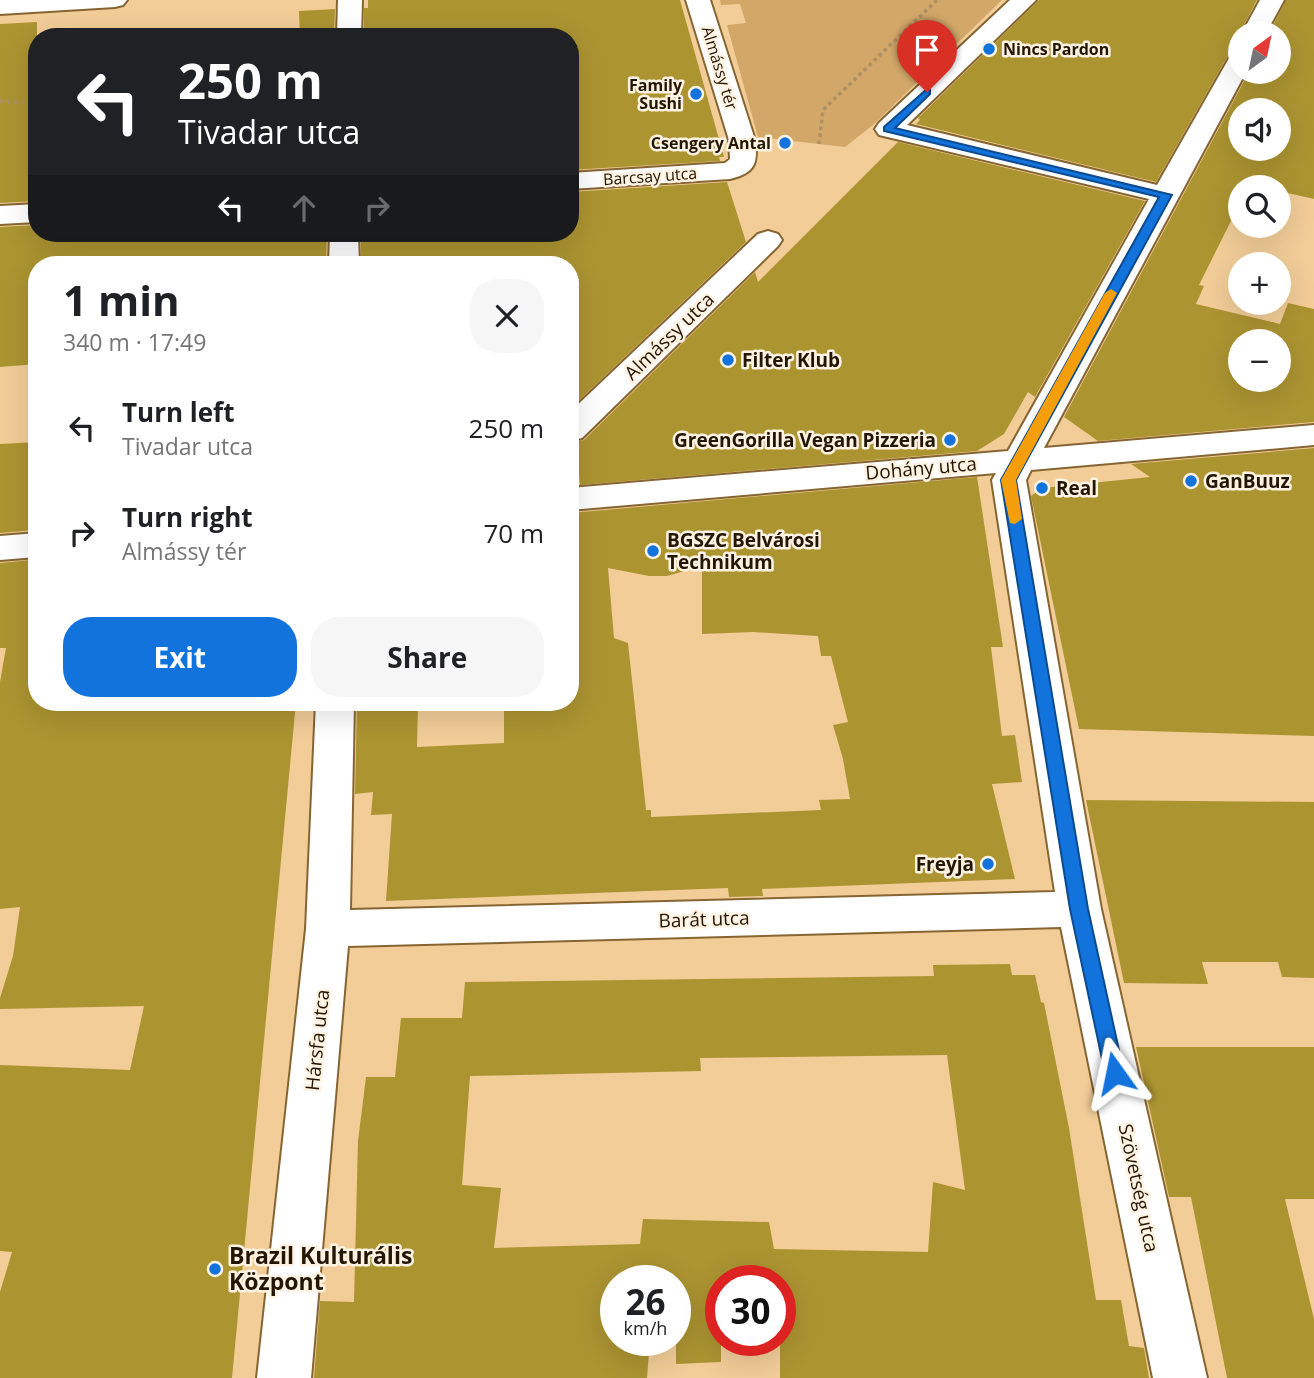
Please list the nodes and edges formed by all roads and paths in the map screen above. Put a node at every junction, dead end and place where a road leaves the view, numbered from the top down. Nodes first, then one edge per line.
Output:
1 (115, 0) edge
2 (350, 0) edge
3 (698, 0) edge
4 (937, 0) edge
5 (1024, 0) edge
6 (1272, 0) edge
7 (0, 7) edge
8 (1261, 21) edge
9 (349, 28) edge
10 (1228, 82) edge
11 (0, 101) edge
12 (23, 103) dead end
13 (819, 144) dead end
14 (730, 171) joint
15 (579, 180) edge
16 (1166, 195) junction
17 (28, 213) edge
18 (0, 215) edge
19 (768, 240) dead end
20 (579, 422) edge
21 (1314, 435) edge
22 (1018, 460) junction
23 (579, 498) edge
24 (28, 546) edge
25 (0, 548) edge
26 (335, 711) edge
27 (1079, 909) junction
28 (328, 929) junction
29 (284, 1378) edge
30 (1180, 1378) edge

1 - 7 street
2 - 9 street
3 - 14 street, Almássy tér
4 - 13 path
5 - 16 street
6 - 8 street
10 - 16 street, Szövetség utca
11 - 12 path
14 - 15 street, Barcsay utca
16 - 22 street, Szövetség utca
17 - 18 street
19 - 20 street, Almássy utca
21 - 22 street, Dohány utca
22 - 23 street, Dohány utca
22 - 27 street, Szövetség utca
24 - 25 street
26 - 28 street, Hársfa utca
27 - 28 street, Barát utca
27 - 30 street, Szövetség utca
28 - 29 street, Hársfa utca

